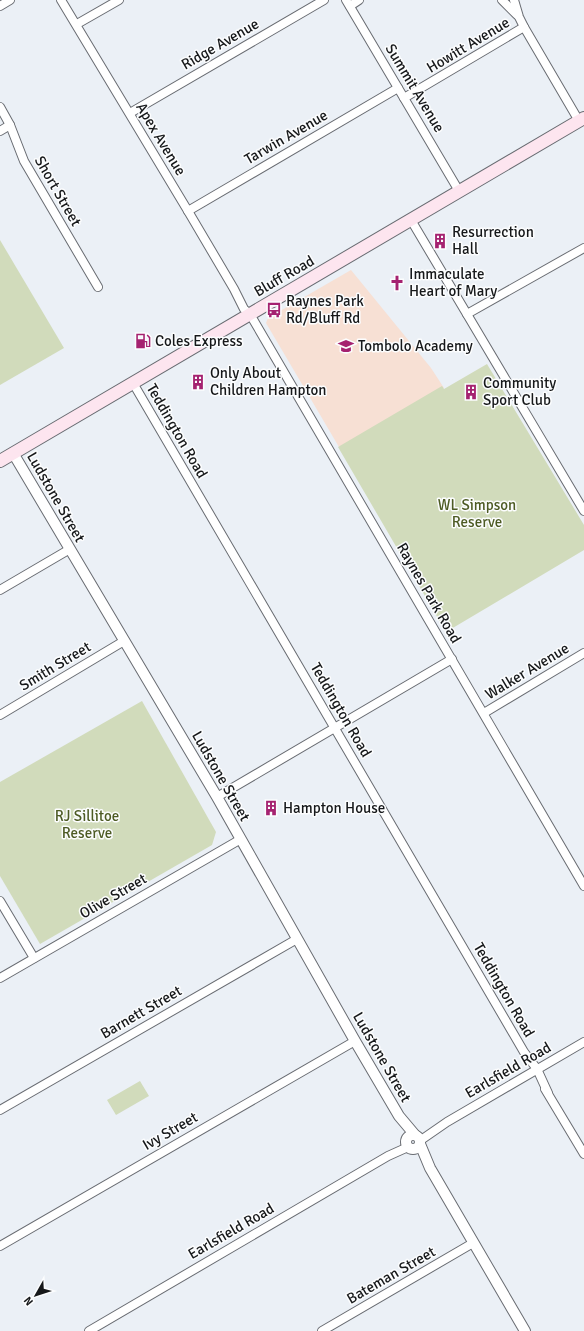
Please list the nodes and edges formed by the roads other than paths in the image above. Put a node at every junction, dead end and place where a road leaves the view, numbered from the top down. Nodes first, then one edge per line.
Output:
1 (10, 0) edge
2 (119, 0) edge
3 (324, 0) edge
4 (359, 0) edge
5 (502, 0) edge
6 (514, 0) edge
7 (63, 1) edge
8 (348, 3) edge
9 (0, 6) edge
10 (519, 17) junction
11 (77, 24) junction
12 (524, 27) junction
13 (398, 88) junction
14 (404, 98) junction
15 (0, 107) edge
16 (130, 113) junction
17 (581, 119) edge
18 (10, 125) junction
19 (0, 131) edge
20 (459, 191) junction
21 (188, 211) junction
22 (411, 220) junction
23 (584, 248) edge
24 (98, 287) dead end
25 (250, 314) junction
26 (467, 314) junction
27 (133, 382) junction
28 (13, 453) junction
29 (0, 461) edge
30 (584, 512) edge
31 (70, 549) junction
32 (0, 590) edge
33 (124, 641) junction
34 (584, 653) edge
35 (452, 659) junction
36 (484, 713) junction
37 (0, 715) edge
38 (335, 728) junction
39 (217, 797) junction
40 (241, 839) junction
41 (584, 886) edge
42 (0, 900) edge
43 (297, 939) junction
44 (34, 958) junction
45 (0, 978) edge
46 (355, 1041) junction
47 (584, 1042) edge
48 (535, 1071) junction
49 (0, 1110) edge
50 (413, 1141) junction
51 (584, 1154) edge
52 (473, 1243) junction
53 (0, 1246) edge
54 (89, 1331) edge
55 (322, 1331) edge
56 (525, 1331) edge

1 - 9 street
2 - 11 street
3 - 16 street, Ridge Avenue
4 - 8 street
5 - 10 street
6 - 10 street
7 - 11 street, Apex Avenue
8 - 13 street, Summit Avenue
10 - 12 street
11 - 16 street, Apex Avenue
12 - 14 street, Howitt Avenue
12 - 17 street
13 - 14 street, Summit Avenue
13 - 21 street, Tarwin Avenue
14 - 20 street, Summit Avenue
15 - 18 street, Short Street
16 - 21 street, Apex Avenue
17 - 20 main road, Bluff Road
18 - 19 street
18 - 24 street, Short Street
20 - 22 main road, Bluff Road
21 - 25 street, Apex Avenue
22 - 25 main road, Bluff Road
22 - 26 street
23 - 26 street
25 - 27 main road, Bluff Road
25 - 35 street, Raynes Park Road
26 - 30 street
27 - 28 main road, Bluff Road
27 - 38 street, Teddington Road
28 - 29 main road, Bluff Road
28 - 31 street, Ludstone Street
31 - 32 street
31 - 33 street, Ludstone Street
33 - 37 street, Smith Street
33 - 39 street, Ludstone Street
34 - 36 street, Walker Avenue
35 - 36 street, Raynes Park Road
35 - 38 street
36 - 41 street, Raynes Park Road
38 - 39 street
38 - 48 street, Teddington Road
39 - 40 street, Ludstone Street
40 - 43 street, Ludstone Street
40 - 44 street, Olive Street
42 - 44 street
43 - 46 street, Ludstone Street
43 - 49 street, Barnett Street
44 - 45 street, Olive Street
46 - 50 street, Ludstone Street
46 - 53 street, Ivy Street
47 - 48 street, Earlsfield Road
48 - 50 street, Earlsfield Road
48 - 51 street, Teddington Road
50 - 52 street, Ludstone Street
50 - 54 street, Earlsfield Road
52 - 55 street, Bateman Street
52 - 56 street, Ludstone Street

